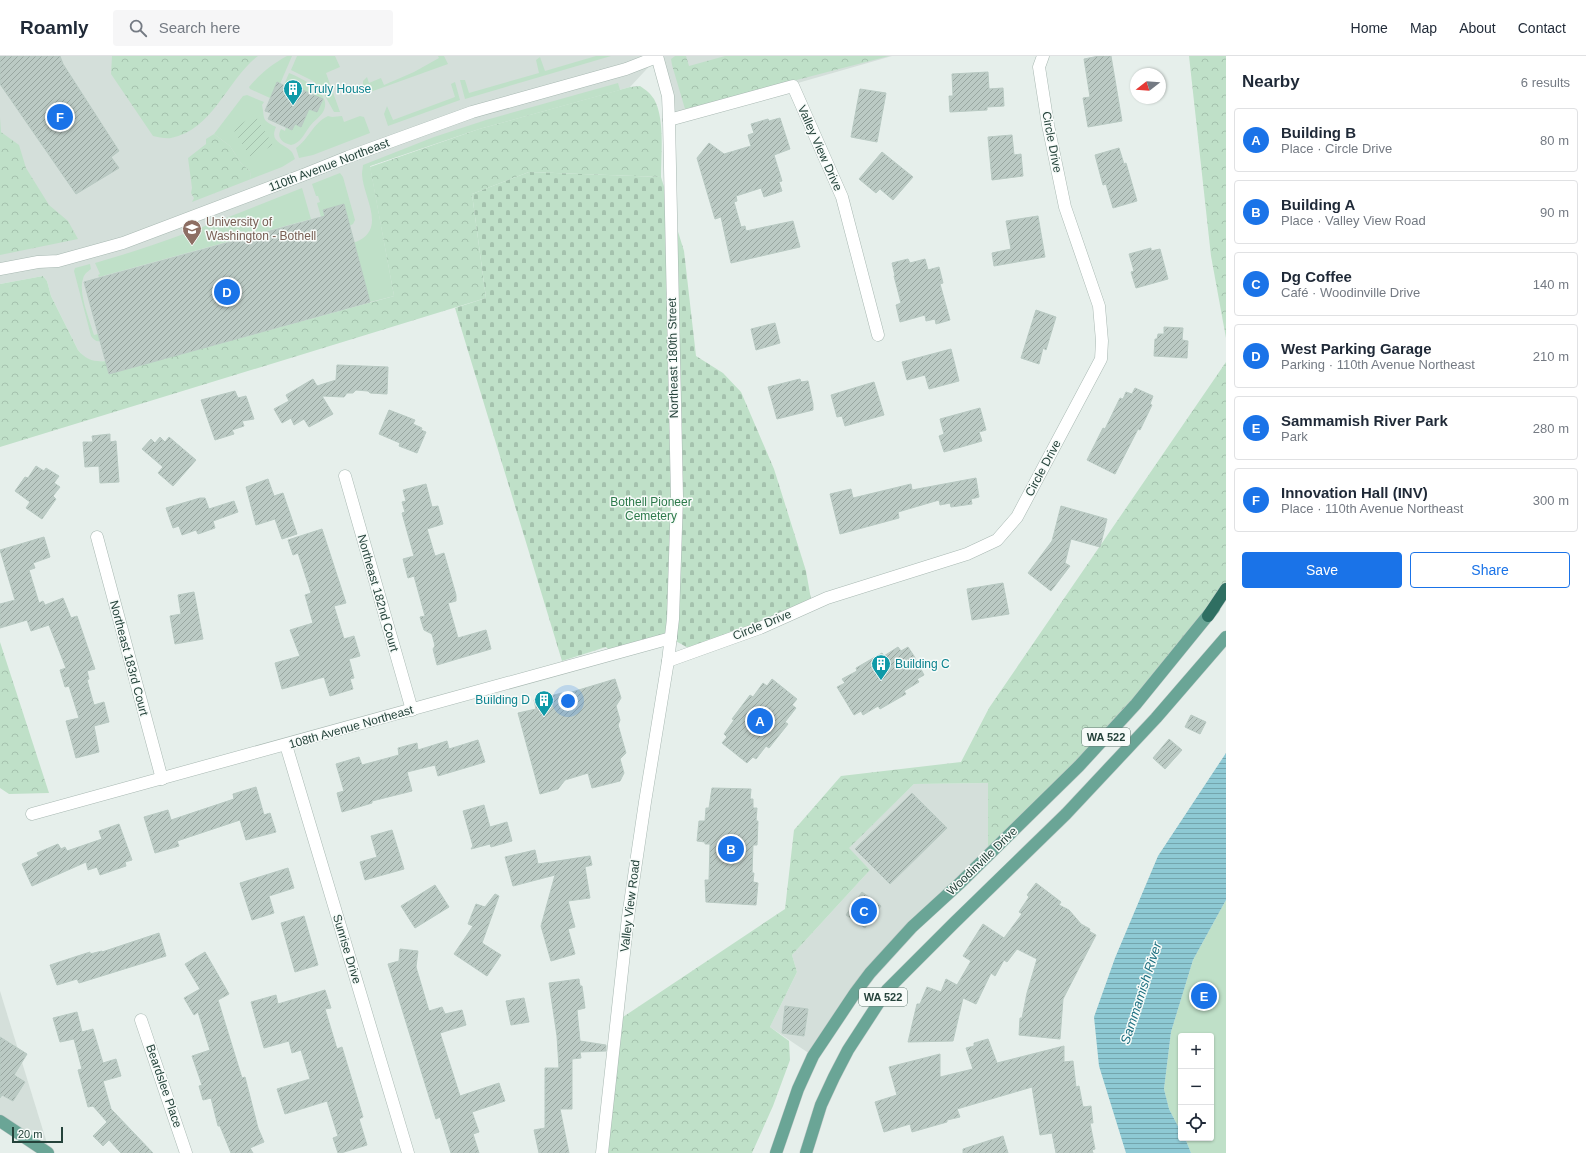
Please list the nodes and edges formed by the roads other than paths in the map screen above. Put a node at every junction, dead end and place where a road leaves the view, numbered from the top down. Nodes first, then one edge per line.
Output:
1 (1043, 56) edge
2 (657, 57) edge
3 (669, 120) junction
4 (0, 269) edge
5 (878, 335) dead end
6 (345, 476) dead end
7 (96, 536) dead end
8 (1226, 589) edge
9 (1226, 593) edge
10 (1208, 616) junction
11 (1226, 636) edge
12 (670, 638) junction
13 (668, 660) junction
14 (412, 710) junction
15 (286, 745) junction
16 (162, 779) junction
17 (32, 814) dead end
18 (141, 1020) dead end
19 (0, 1121) edge
20 (776, 1151) edge
21 (48, 1153) edge
22 (186, 1153) edge
23 (408, 1153) edge
24 (602, 1153) edge
25 (806, 1153) edge

1 - 13 street, Circle Drive
2 - 3 street, Northeast 180th Street
2 - 4 street, 110th Avenue Northeast
3 - 5 street, Valley View Drive
3 - 12 street, Northeast 180th Street
6 - 14 street, Northeast 182nd Court
7 - 16 street, Northeast 183rd Court
8 - 10 highway
9 - 10 main road, Woodinville Drive / WA 522
10 - 20 main road, Woodinville Drive / WA 522
11 - 25 main road, Woodinville Drive / WA 522
12 - 13 street, Northeast 180th Street
12 - 14 street, 108th Avenue Northeast
13 - 24 street, Valley View Road
14 - 15 street, 108th Avenue Northeast
15 - 16 street, 108th Avenue Northeast
15 - 23 street, Sunrise Drive
16 - 17 street, 108th Avenue Northeast
18 - 22 street, Beardslee Place
19 - 21 main road

